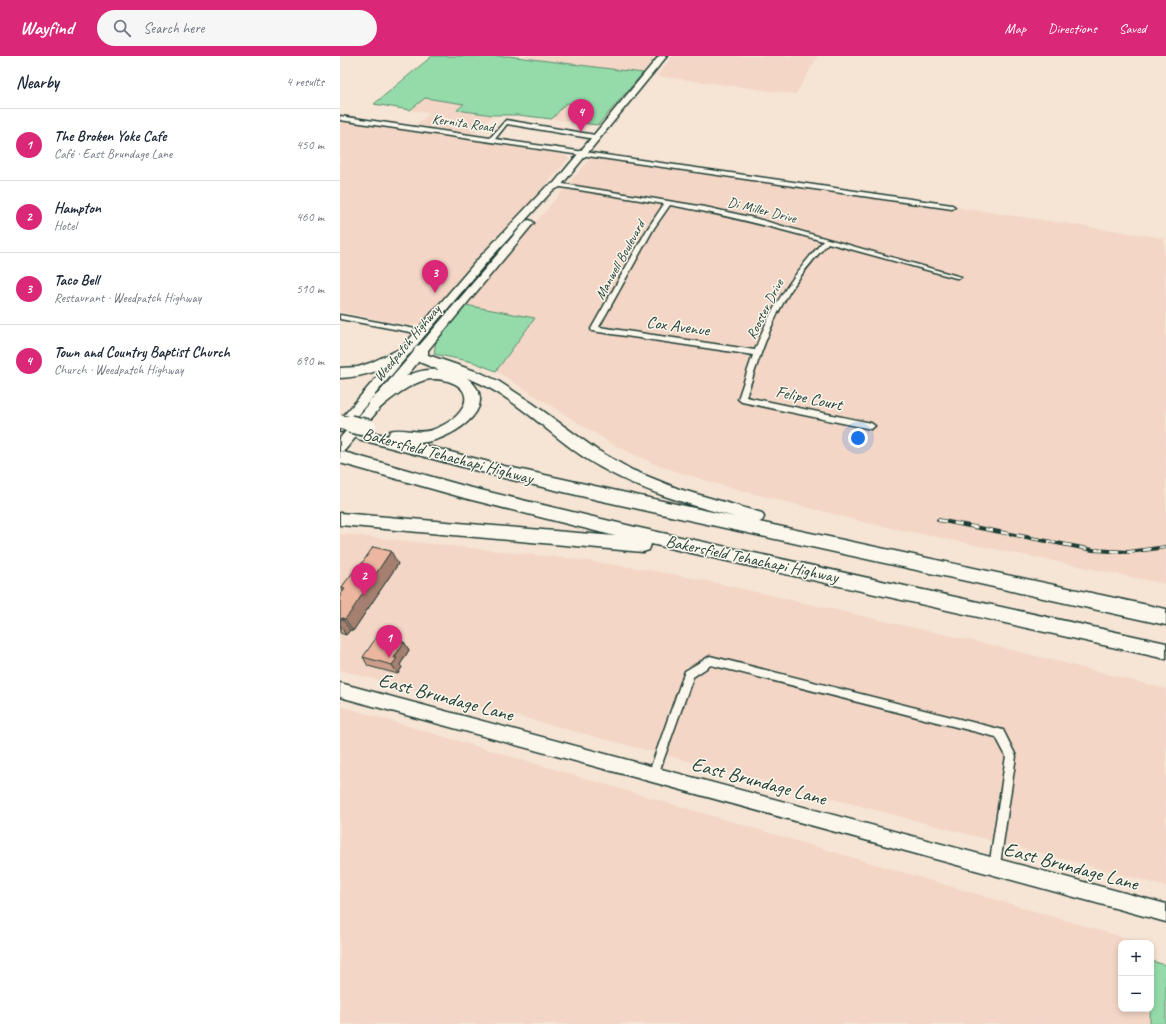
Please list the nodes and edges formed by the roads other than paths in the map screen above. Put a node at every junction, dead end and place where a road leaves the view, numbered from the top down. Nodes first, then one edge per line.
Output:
1 (663, 56) edge
2 (340, 118) edge
3 (595, 137) junction
4 (491, 140) junction
5 (583, 153) junction
6 (557, 185) junction
7 (668, 202) junction
8 (952, 207) dead end
9 (827, 240) junction
10 (958, 277) dead end
11 (340, 317) edge
12 (595, 329) joint
13 (421, 332) junction
14 (422, 349) junction
15 (758, 353) junction
16 (408, 356) junction
17 (442, 366) junction
18 (391, 368) joint
19 (340, 373) edge
20 (742, 399) joint
21 (375, 404) junction
22 (340, 422) edge
23 (871, 426) dead end
24 (340, 428) edge
25 (366, 431) junction
26 (341, 455) edge
27 (340, 519) edge
28 (833, 544) junction
29 (908, 593) junction
30 (1166, 617) edge
31 (1166, 652) edge
32 (340, 690) edge
33 (653, 775) junction
34 (995, 867) junction
35 (1166, 913) edge

1 - 3 main road, Weedpatch Highway
2 - 4 street, Kernita Road
3 - 4 street
3 - 5 main road, Weedpatch Highway
4 - 5 street, Kernita Road
5 - 6 main road, Weedpatch Highway
5 - 8 street, Kernita Road
6 - 7 street, Di Miller Drive
6 - 13 main road, Weedpatch Highway
6 - 14 main road, Weedpatch Highway
7 - 9 street, Di Miller Drive
7 - 12 street, Manwell Boulevard
9 - 10 street, Di Miller Drive
9 - 15 street, Rooster Drive
11 - 13 street
12 - 15 street, Cox Avenue
13 - 16 main road, Weedpatch Highway
14 - 16 main road, Weedpatch Highway
14 - 17 highway
15 - 20 street, Rooster Drive
16 - 17 highway
16 - 18 highway
16 - 19 highway
16 - 21 main road, Weedpatch Highway
17 - 28 highway
18 - 24 main road, Weedpatch Highway
20 - 23 street, Felipe Court
21 - 25 highway
21 - 26 main road, Weedpatch Highway
22 - 25 highway, bridge
24 - 25 highway, Bakersfield Tehachapi Highway
25 - 28 highway, Bakersfield Tehachapi Highway
26 - 29 highway, Bakersfield Tehachapi Highway
27 - 29 highway
28 - 30 highway, Bakersfield Tehachapi Highway
29 - 31 highway, Bakersfield Tehachapi Highway
32 - 33 main road, East Brundage Lane
33 - 34 main road, East Brundage Lane
33 - 34 street
34 - 35 main road, East Brundage Lane

